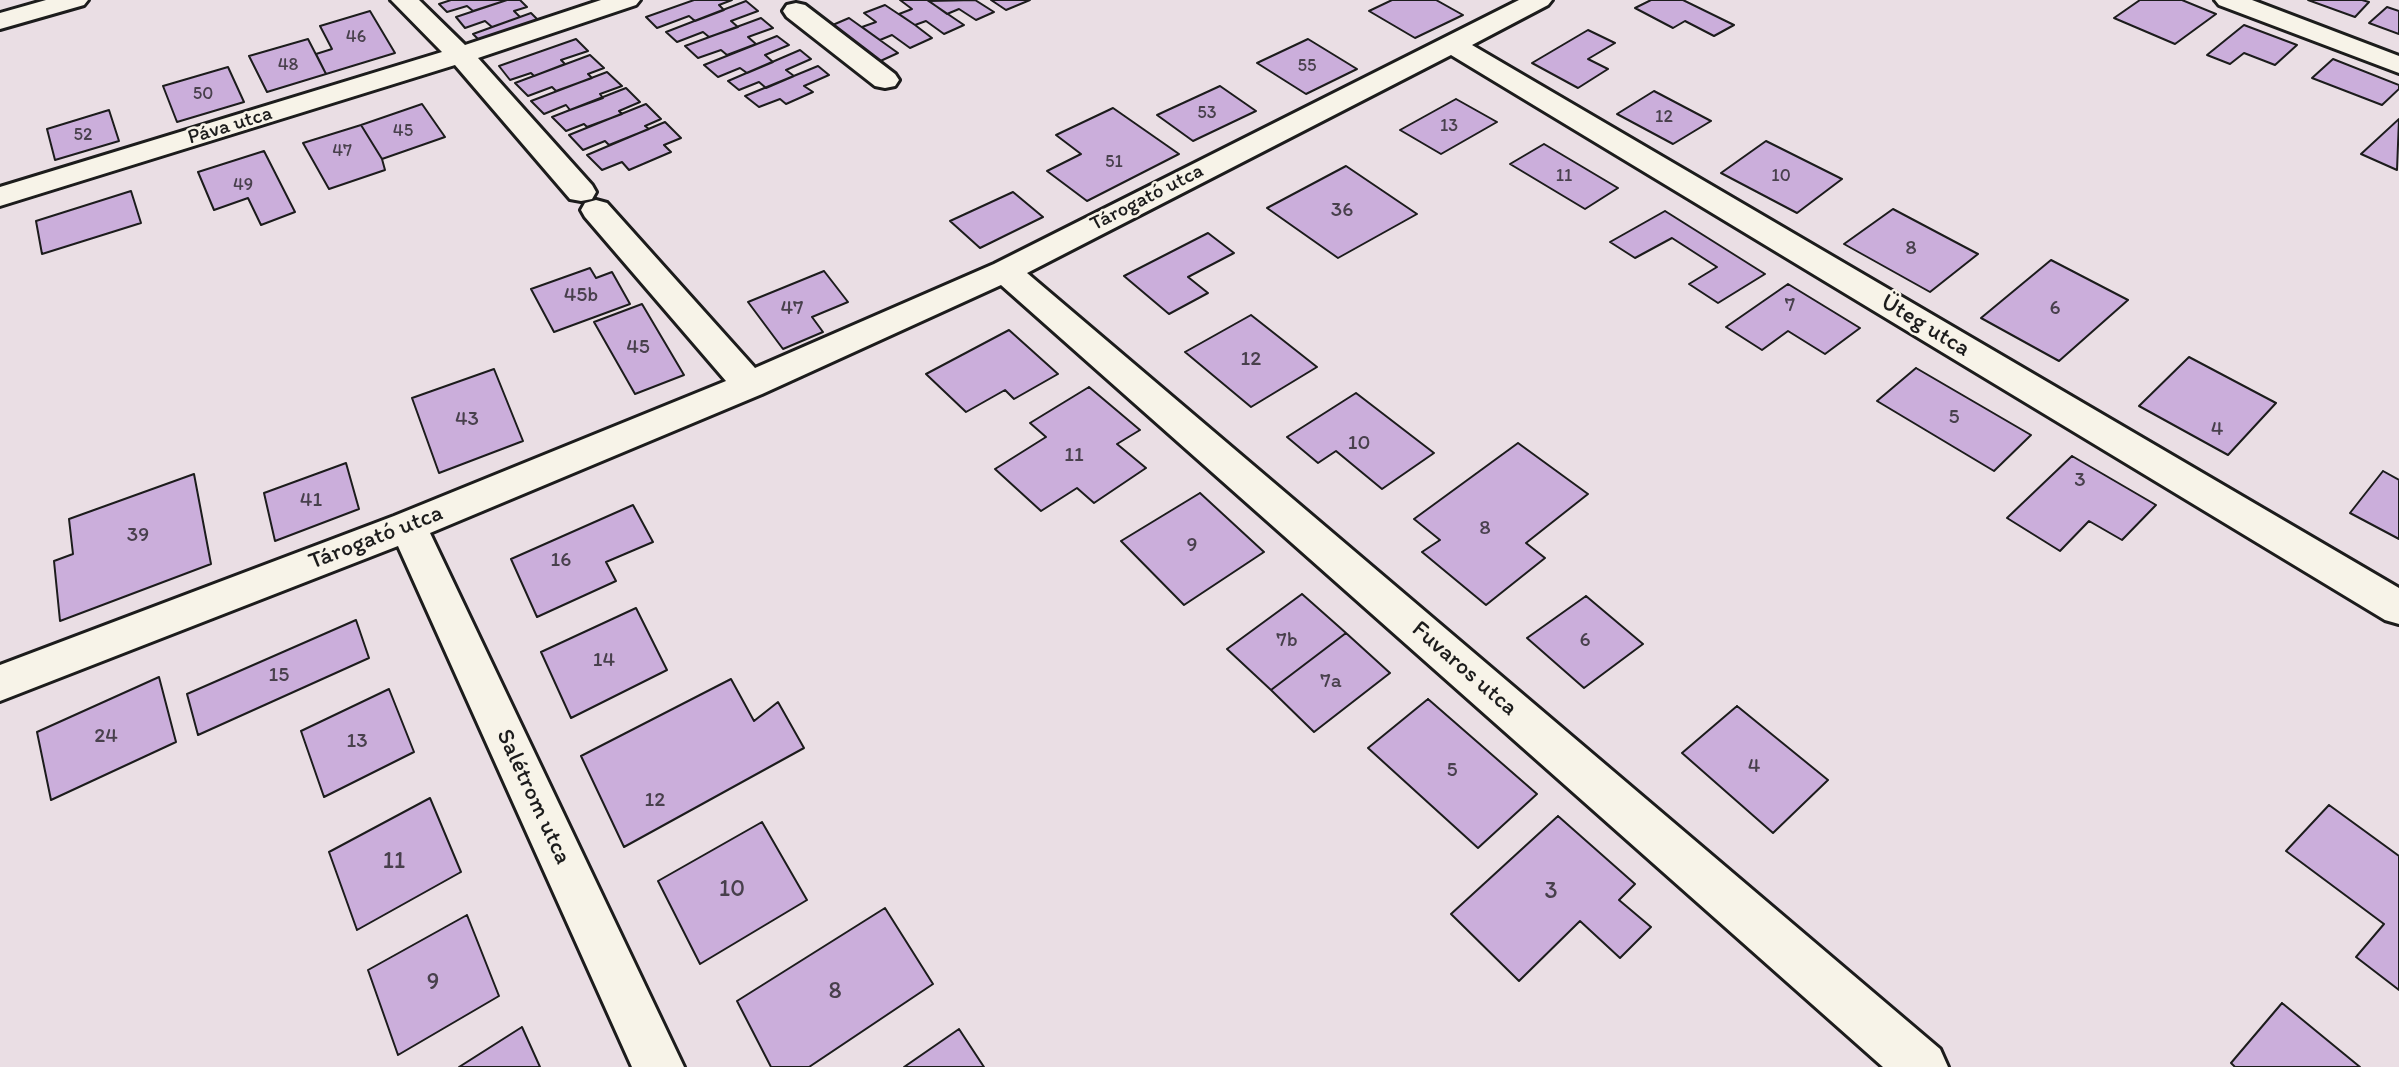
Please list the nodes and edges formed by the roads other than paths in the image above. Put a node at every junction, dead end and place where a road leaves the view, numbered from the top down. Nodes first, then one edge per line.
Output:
1 (404, 0) edge
2 (627, 0) edge
3 (826, 0) edge
4 (1539, 0) edge
5 (2228, 0) edge
6 (69, 1) edge
7 (790, 5) edge
8 (0, 22) edge
9 (1452, 44) junction
10 (460, 55) junction
11 (2399, 65) edge
12 (885, 80) dead end
13 (0, 197) edge
14 (1005, 271) junction
15 (750, 385) junction
16 (408, 527) junction
17 (2399, 608) edge
18 (0, 683) edge
19 (658, 1067) edge
20 (1922, 1067) edge

1 - 10 street
2 - 10 street, Páva utca
3 - 7 street
4 - 9 street, Tárogató utca
5 - 11 street
6 - 8 street
7 - 12 street
9 - 14 street, Tárogató utca
9 - 17 street, Üteg utca
10 - 13 street, Páva utca
10 - 15 street
14 - 15 street, Tárogató utca
14 - 20 street, Fuvaros utca
15 - 16 street, Tárogató utca
16 - 18 street, Tárogató utca
16 - 19 street, Salétrom utca

